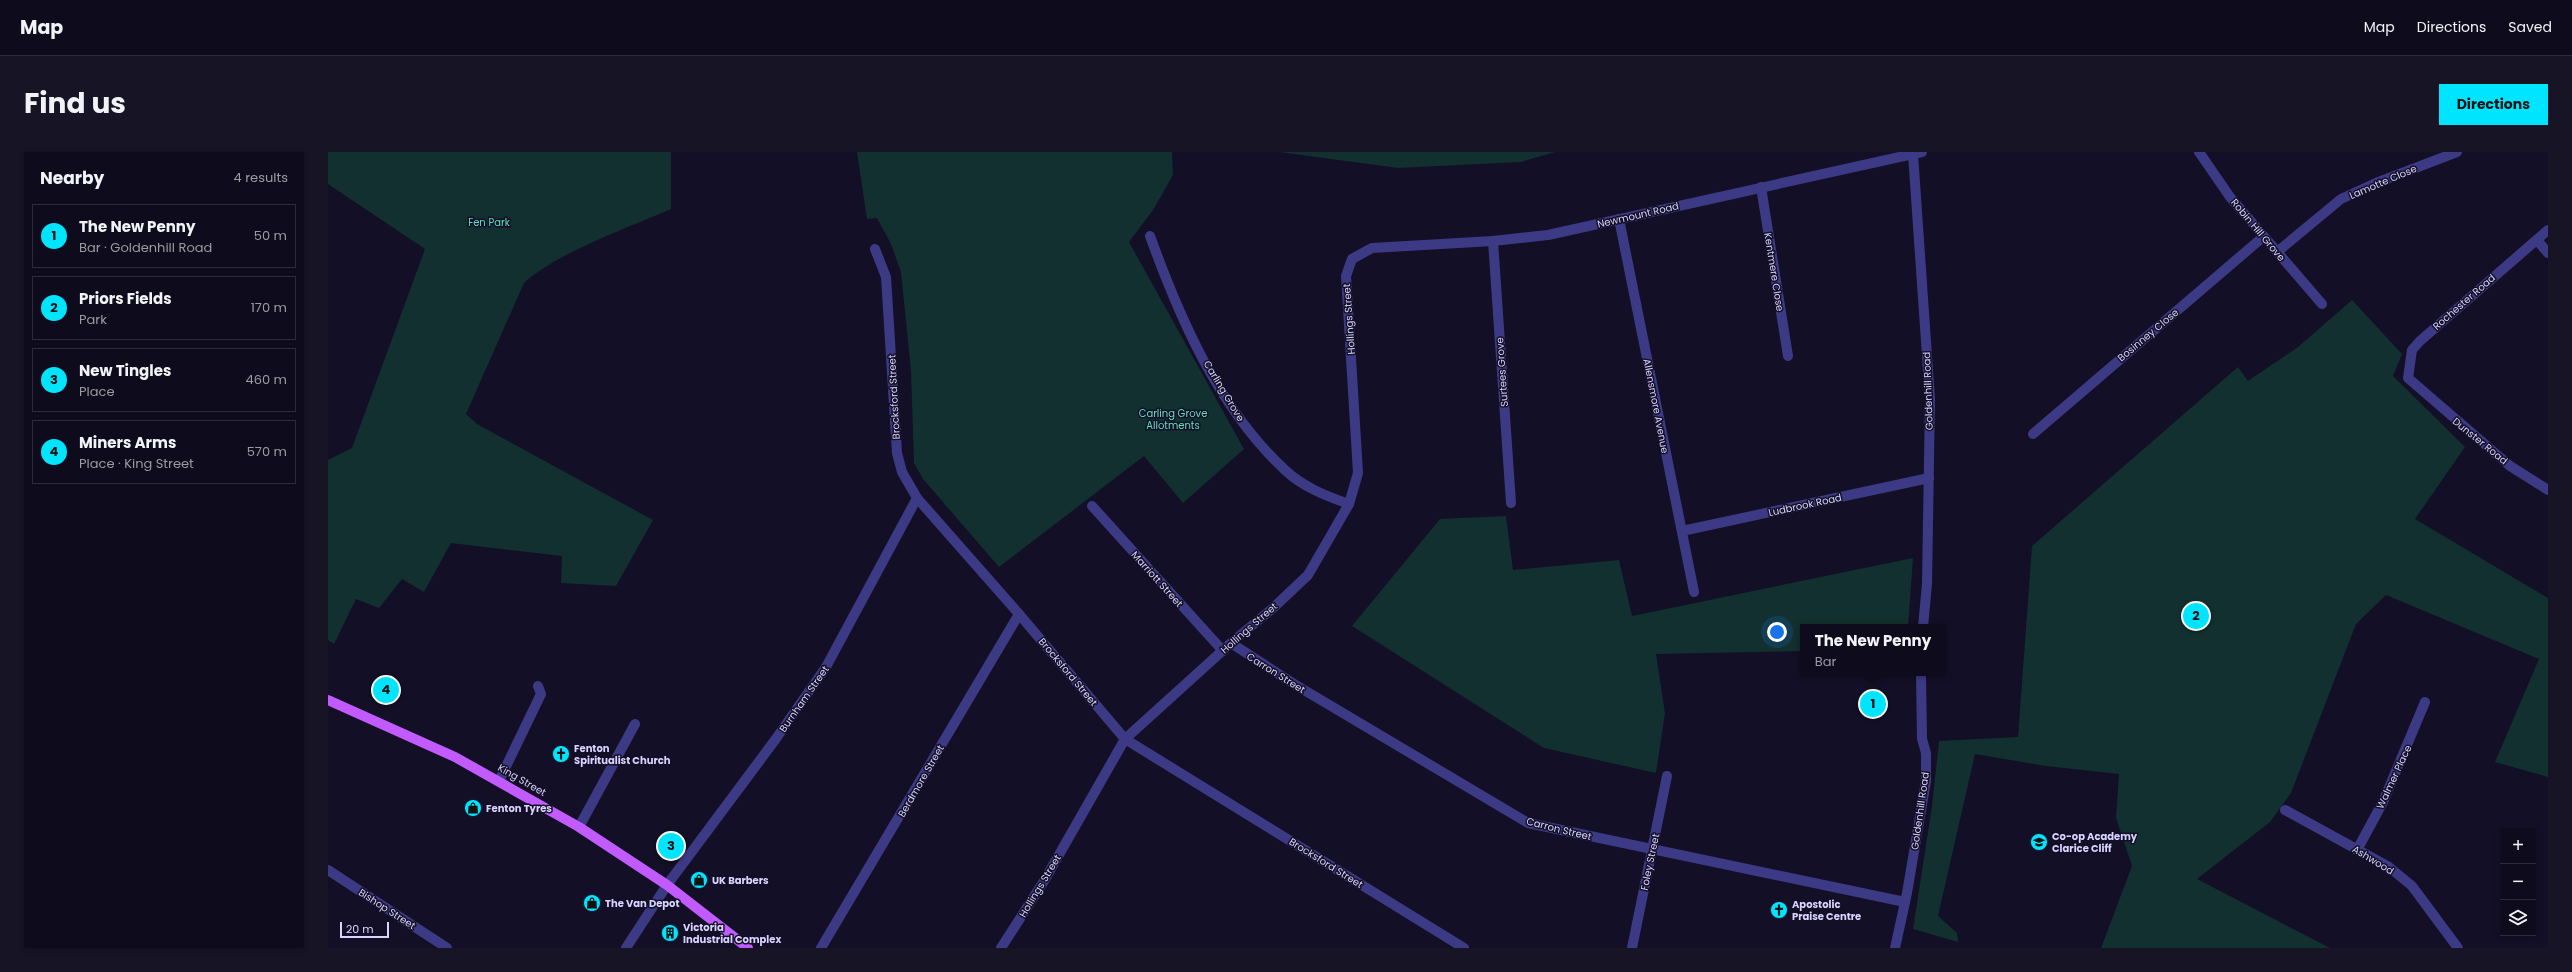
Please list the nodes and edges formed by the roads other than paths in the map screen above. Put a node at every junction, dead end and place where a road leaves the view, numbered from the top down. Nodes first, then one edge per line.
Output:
1 (2199, 152) edge
2 (2457, 152) edge
3 (1918, 153) edge
4 (1761, 187) junction
5 (1618, 219) junction
6 (2548, 230) edge
7 (1150, 236) dead end
8 (2263, 237) junction
9 (2537, 240) junction
10 (1493, 241) junction
11 (875, 249) dead end
12 (2277, 252) junction
13 (2548, 253) edge
14 (1352, 259) joint
15 (2322, 304) dead end
16 (1788, 356) dead end
17 (2416, 386) joint
18 (2033, 434) dead end
19 (1928, 478) junction
20 (2548, 490) edge
21 (916, 498) junction
22 (1349, 504) junction
23 (1511, 504) dead end
24 (1092, 506) dead end
25 (1682, 531) junction
26 (1694, 592) dead end
27 (1019, 614) junction
28 (1923, 624) edge
29 (1231, 643) junction
30 (1223, 651) junction
31 (1920, 676) edge
32 (538, 686) dead end
33 (328, 700) edge
34 (2425, 702) dead end
35 (635, 724) dead end
36 (1125, 740) junction
37 (1667, 776) dead end
38 (498, 781) junction
39 (2286, 810) dead end
40 (579, 827) junction
41 (2357, 850) junction
42 (1653, 851) junction
43 (328, 870) edge
44 (667, 885) junction
45 (1905, 902) junction
46 (446, 948) edge
47 (626, 948) edge
48 (748, 948) edge
49 (821, 948) edge
50 (1001, 948) edge
51 (1464, 948) edge
52 (1632, 948) edge
53 (1895, 948) edge
54 (2458, 948) edge

1 - 8 street, Robin Hill Grove
2 - 12 street, Lamotte Close
3 - 4 street, Newmount Road
3 - 19 street, Goldenhill Road
4 - 5 street, Newmount Road
4 - 16 street, Kentmere Close
5 - 10 street, Newmount Road
5 - 25 street, Allensmore Avenue
6 - 9 street, Rochester Road
7 - 22 street, Carling Grove
8 - 12 street, Robin Hill Grove
8 - 18 street, Bosinney Close
9 - 13 street
9 - 17 street, Rochester Road
10 - 14 street, Newmount Road
10 - 23 street, Surtees Grove
11 - 21 street, Brocksford Street
12 - 15 street, Robin Hill Grove
14 - 22 street, Hollings Street
17 - 20 street, Dunster Road
19 - 25 street, Ludbrook Road
19 - 28 street, Goldenhill Road
21 - 27 street, Brocksford Street
21 - 44 street, Burnham Street
22 - 29 street, Hollings Street
24 - 30 street, Marriott Street
25 - 26 street, Allensmore Avenue
27 - 36 street, Brocksford Street
27 - 49 street, Berdmore Street
29 - 30 street, Hollings Street
29 - 42 street, Carron Street
30 - 36 street, Hollings Street
31 - 45 street, Goldenhill Road
32 - 38 street
33 - 38 main road, King Street
34 - 41 street, Walmer Place
35 - 40 street
36 - 50 street, Hollings Street
36 - 51 street, Brocksford Street
37 - 42 street, Foley Street
38 - 40 main road, King Street
39 - 41 street, Ashwood
40 - 44 main road, King Street
41 - 54 street, Ashwood
42 - 45 street, Carron Street
42 - 52 street, Foley Street
43 - 46 street, Bishop Street
44 - 47 street, Burnham Street
44 - 48 main road, King Street
45 - 53 street, Goldenhill Road

